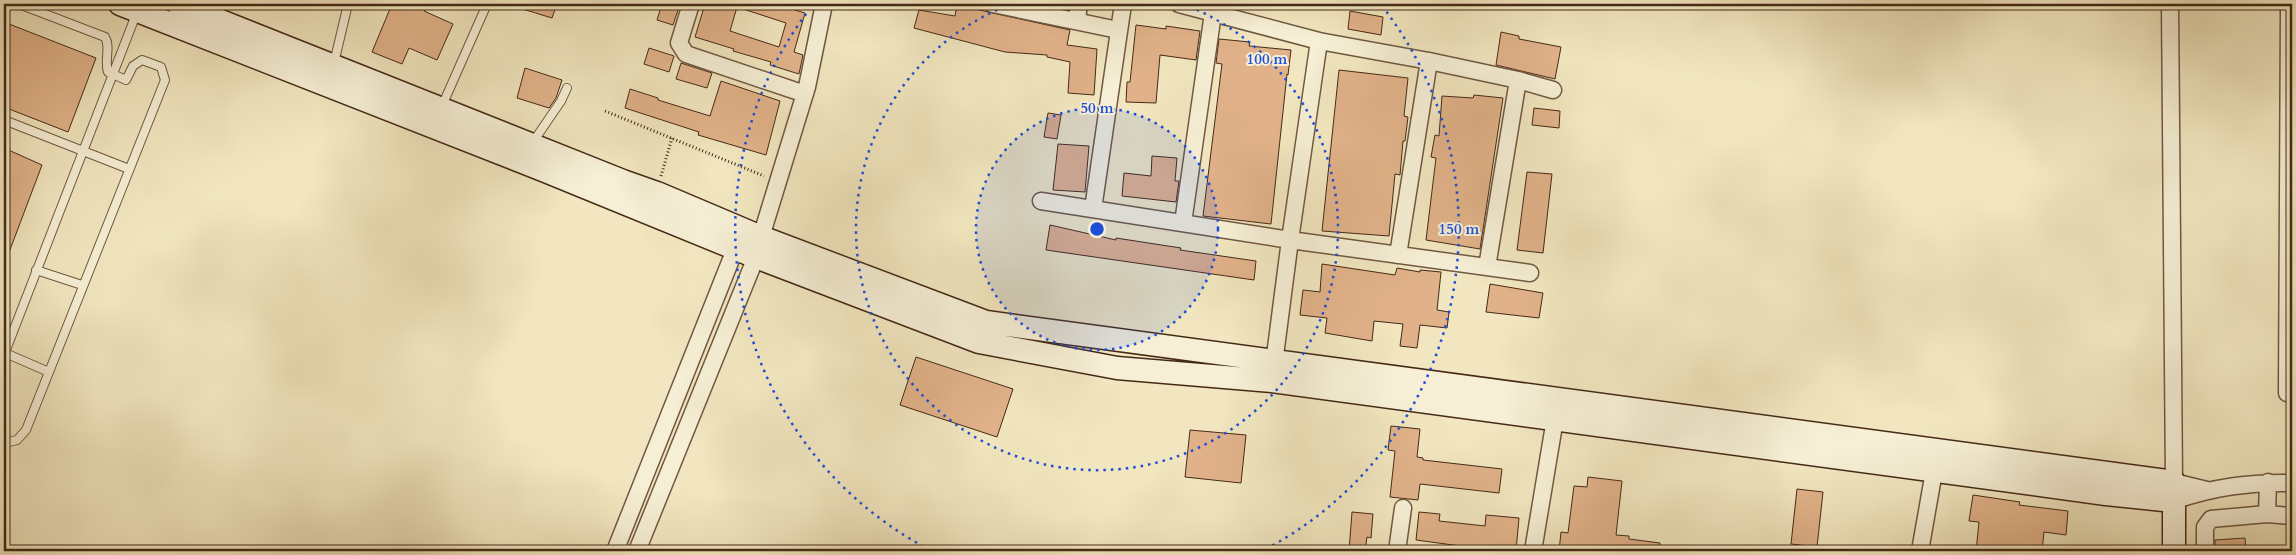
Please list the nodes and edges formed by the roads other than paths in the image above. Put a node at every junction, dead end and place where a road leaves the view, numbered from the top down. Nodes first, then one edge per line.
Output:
1 (19, 4) edge
2 (178, 4) edge
3 (348, 4) edge
4 (487, 4) edge
5 (691, 4) edge
6 (993, 4) edge
7 (1079, 4) edge
8 (1123, 4) edge
9 (1179, 4) edge
10 (2170, 4) edge
11 (820, 5) edge
12 (129, 7) edge
13 (2290, 8) edge
14 (1213, 13) junction
15 (1077, 20) junction
16 (1118, 30) junction
17 (1319, 41) junction
18 (1429, 61) junction
19 (334, 65) junction
20 (113, 74) junction
21 (1518, 80) junction
22 (567, 88) dead end
23 (1553, 90) dead end
24 (805, 94) junction
25 (441, 107) junction
26 (4, 120) edge
27 (2291, 120) edge
28 (532, 144) junction
29 (85, 151) junction
30 (129, 169) junction
31 (1041, 200) dead end
32 (1093, 209) junction
33 (1183, 223) junction
34 (2290, 239) edge
35 (1290, 240) junction
36 (749, 242) junction
37 (1398, 255) junction
38 (1487, 267) junction
39 (36, 270) junction
40 (1530, 273) dead end
41 (82, 285) junction
42 (2290, 353) edge
43 (4, 354) edge
44 (1273, 371) junction
45 (49, 372) junction
46 (2287, 393) dead end
47 (1555, 419) junction
48 (4, 440) edge
49 (1936, 460) junction
50 (2268, 482) junction
51 (2292, 483) edge
52 (2174, 492) junction
53 (1402, 508) dead end
54 (2267, 514) junction
55 (2292, 516) edge
56 (624, 528) junction
57 (643, 536) junction
58 (1534, 550) edge
59 (615, 551) edge
60 (637, 551) edge
61 (1397, 551) edge
62 (1920, 551) edge
63 (2174, 551) edge
64 (2205, 551) edge

1 - 20 lane
2 - 19 street
3 - 19 lane
4 - 25 lane
5 - 24 street
6 - 15 street
7 - 15 street
8 - 16 street
9 - 14 street
10 - 52 street
11 - 24 street
12 - 20 lane
12 - 36 street
13 - 27 street
14 - 17 street
14 - 33 street
15 - 16 street
16 - 32 street
17 - 18 street
17 - 35 street
18 - 21 street
18 - 37 street
19 - 25 street
20 - 29 lane
20 - 30 lane
21 - 23 street
21 - 38 street
22 - 28 lane
24 - 36 street
25 - 28 street
26 - 29 lane
27 - 34 street
28 - 36 street
29 - 30 lane
29 - 39 lane
30 - 41 lane
31 - 32 street
32 - 33 street
33 - 35 street
34 - 42 street
35 - 37 street
35 - 44 street
36 - 44 street
36 - 56 street
36 - 57 street
37 - 38 street
38 - 40 street
39 - 41 lane
39 - 43 lane
41 - 45 lane
42 - 46 street
43 - 45 lane
44 - 47 street
44 - 49 street
45 - 48 lane
47 - 49 street
47 - 58 street
49 - 52 street
49 - 62 street
50 - 51 street
50 - 52 street
50 - 54 street
52 - 63 street
53 - 61 street
54 - 55 street
54 - 64 street
56 - 57 street
56 - 59 street
57 - 60 street

